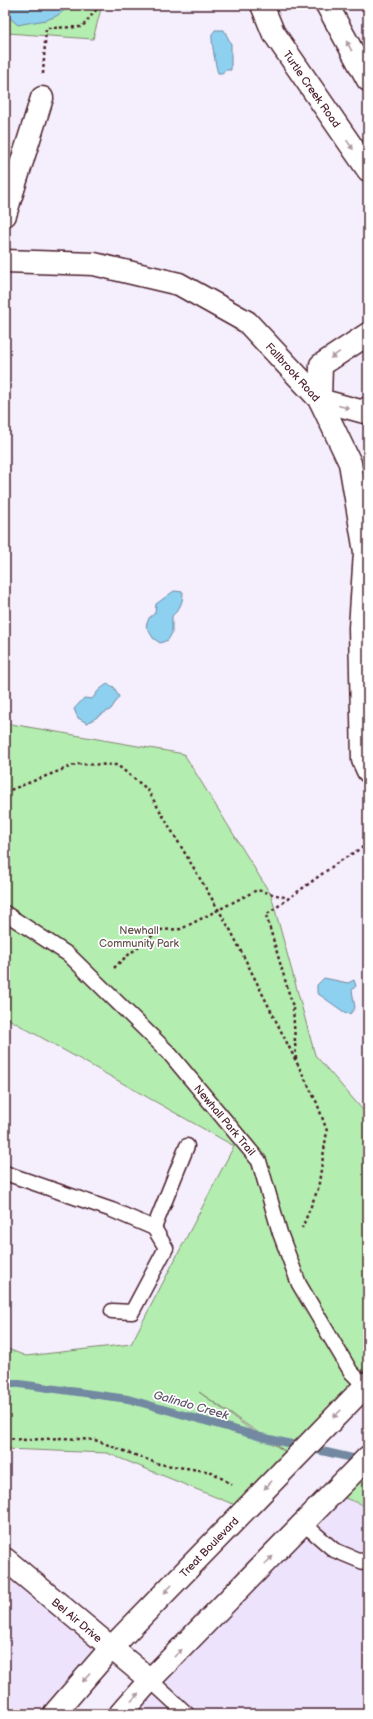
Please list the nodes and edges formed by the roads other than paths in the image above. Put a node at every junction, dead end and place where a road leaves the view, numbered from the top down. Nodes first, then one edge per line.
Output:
1 (262, 5) edge
2 (327, 5) edge
3 (368, 80) edge
4 (42, 98) road end
5 (368, 170) edge
6 (5, 215) edge
7 (5, 261) edge
8 (368, 334) edge
9 (320, 400) junction
10 (368, 408) edge
11 (364, 627) edge
12 (368, 771) edge
13 (5, 913) edge
14 (186, 1146) dead end
15 (5, 1174) edge
16 (154, 1228) junction
17 (112, 1311) dead end
18 (366, 1384) edge
19 (368, 1457) edge
20 (304, 1524) junction
21 (5, 1559) edge
22 (368, 1564) edge
23 (111, 1648) junction
24 (150, 1680) junction
25 (54, 1714) edge
26 (120, 1714) edge
27 (187, 1714) edge

1 -> 5 street, Turtle Creek Road
3 -> 2 street
4 - 6 street
7 - 9 street, Fallbrook Road
8 -> 9 street
9 -> 10 street
9 - 11 street, Fallbrook Road
11 - 12 street, Fallbrook Road
13 - 18 lane, Newhall Park Trail
14 - 16 lane
15 - 16 lane
16 - 17 lane
18 -> 23 street, Treat Boulevard
19 - 20 street
20 - 22 lane
24 -> 20 street
21 - 23 street, Bel Air Drive
23 - 24 street, Bel Air Drive
23 -> 25 street, Treat Boulevard
26 -> 24 street
24 - 27 lane

